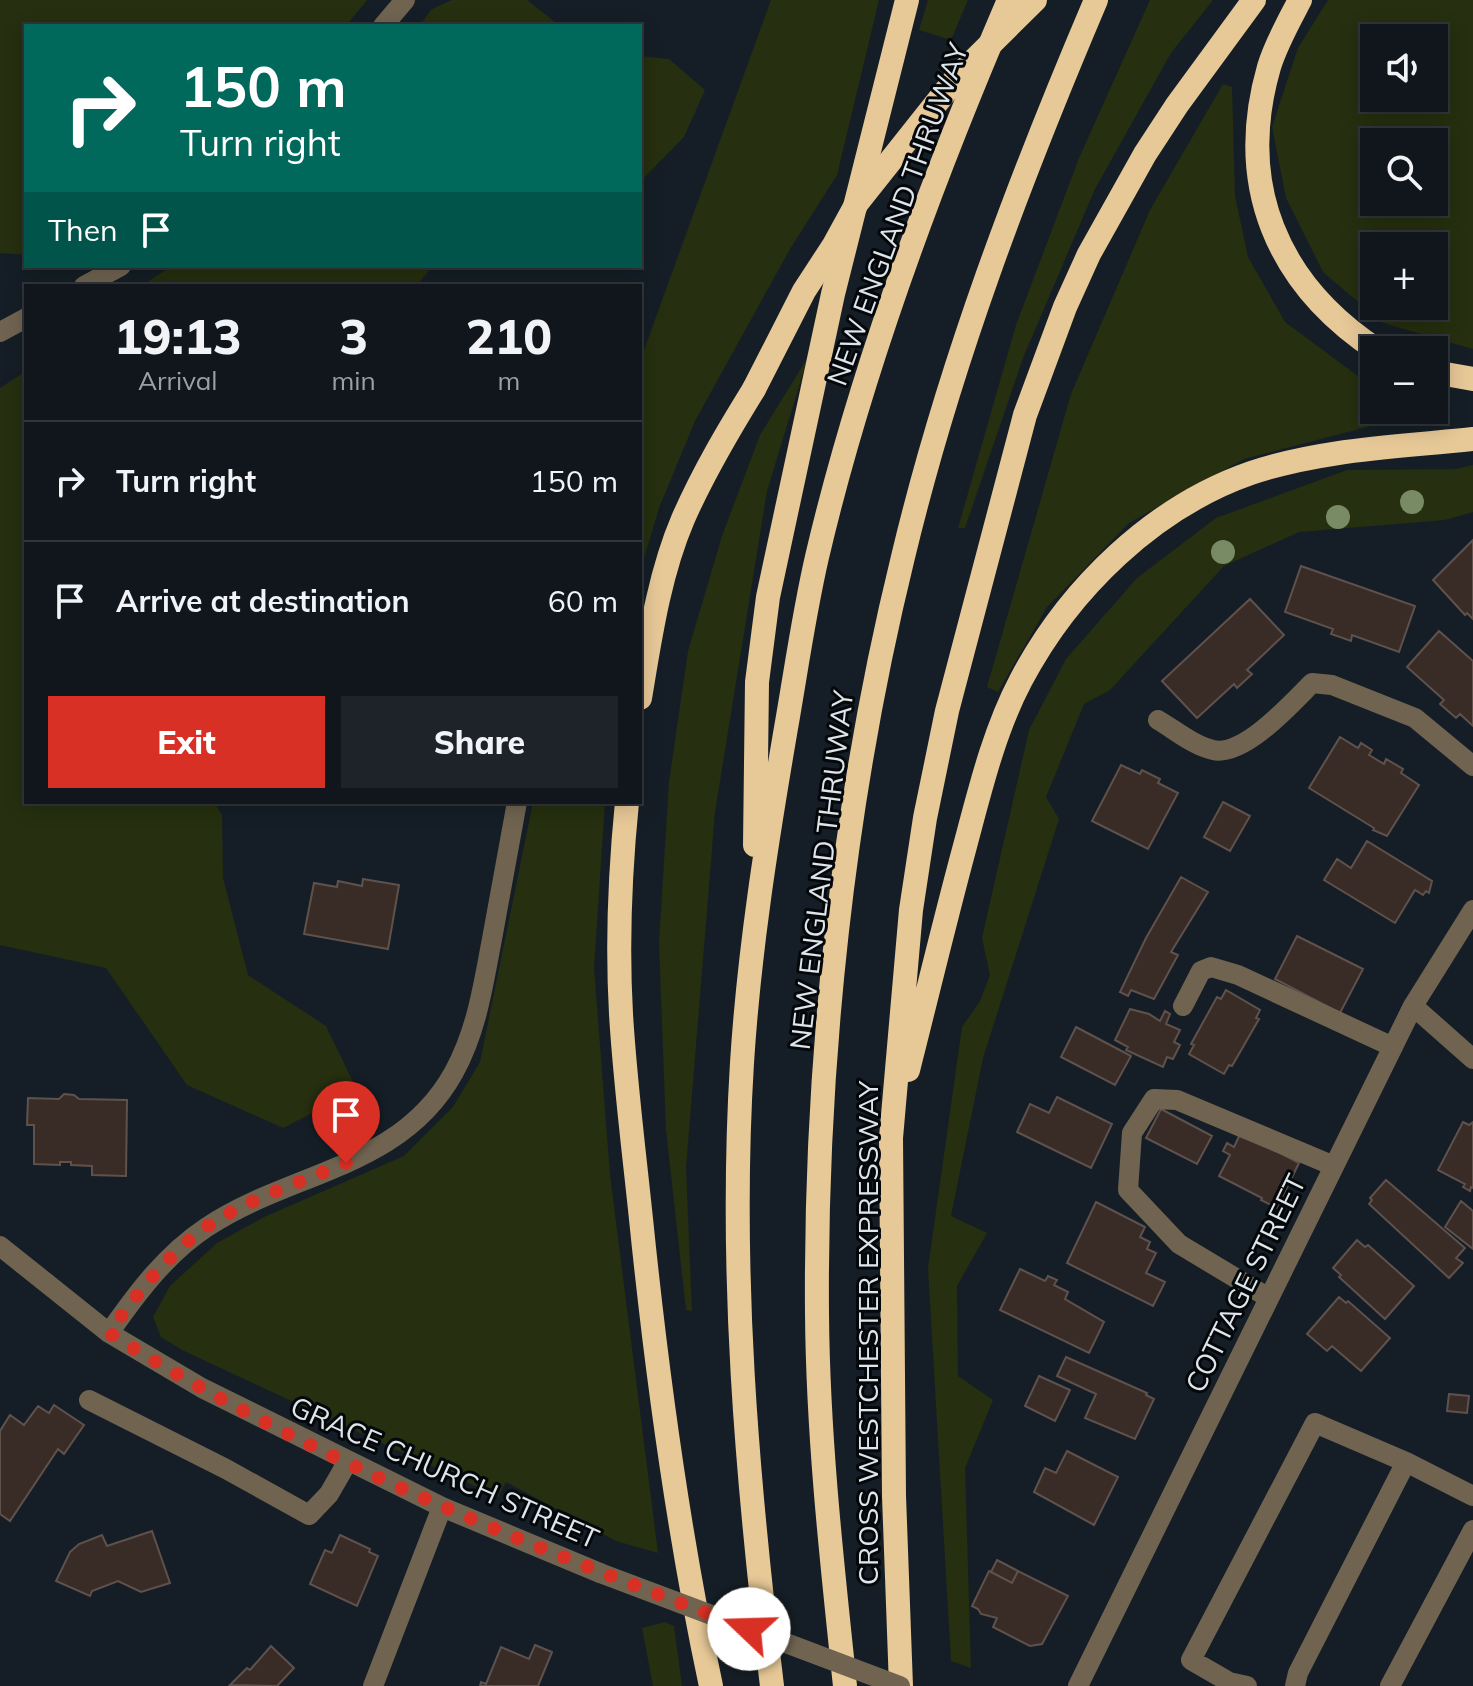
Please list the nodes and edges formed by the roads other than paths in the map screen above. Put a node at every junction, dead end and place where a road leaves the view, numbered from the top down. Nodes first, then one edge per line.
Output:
1 (405, 0) edge
2 (907, 0) edge
3 (1009, 0) edge
4 (1035, 0) edge
5 (1096, 0) edge
6 (1254, 0) edge
7 (1300, 0) edge
8 (385, 24) edge
9 (117, 268) edge
10 (88, 284) edge
11 (24, 319) edge
12 (0, 332) edge
13 (1360, 339) edge
14 (1448, 375) edge
15 (1473, 379) edge
16 (1473, 439) edge
17 (642, 688) edge
18 (1158, 720) dead end
19 (1473, 766) edge
20 (517, 804) edge
21 (627, 804) edge
22 (1473, 910) edge
23 (756, 925) junction
24 (1183, 1006) dead end
25 (1413, 1006) junction
26 (1393, 1047) junction
27 (1473, 1059) edge
28 (891, 1138) junction
29 (1334, 1166) junction
30 (0, 1246) edge
31 (1269, 1298) junction
32 (109, 1333) junction
33 (89, 1400) dead end
34 (348, 1461) junction
35 (1406, 1462) junction
36 (1473, 1496) edge
37 (442, 1507) junction
38 (1473, 1530) edge
39 (373, 1686) edge
40 (711, 1686) edge
41 (772, 1686) edge
42 (845, 1686) edge
43 (901, 1686) edge
44 (1078, 1686) edge
45 (1247, 1686) edge
46 (1295, 1686) edge
47 (1390, 1686) edge

1 - 8 street
2 - 23 highway
3 - 23 highway, NEW ENGLAND THRUWAY
4 - 17 highway, bridge
5 - 42 highway, NEW ENGLAND THRUWAY
6 - 28 highway, CROSS WESTCHESTER EXPRESSWAY
7 - 13 highway
9 - 10 street
11 - 12 street
14 - 15 highway
16 - 28 highway
18 - 19 street
20 - 32 street
21 - 40 highway
22 - 25 street, COTTAGE STREET
23 - 41 highway, NEW ENGLAND THRUWAY
24 - 26 street
25 - 26 street, COTTAGE STREET
25 - 27 street
26 - 29 street, COTTAGE STREET
28 - 43 highway, CROSS WESTCHESTER EXPRESSWAY
29 - 31 street, COTTAGE STREET
29 - 31 street
30 - 32 street, GRACE CHURCH STREET
31 - 44 street, COTTAGE STREET
32 - 34 street, GRACE CHURCH STREET
33 - 34 street
34 - 37 street, GRACE CHURCH STREET
35 - 36 street
35 - 45 street
35 - 46 street
37 - 39 street
37 - 43 street, GRACE CHURCH STREET, bridge
38 - 47 street

